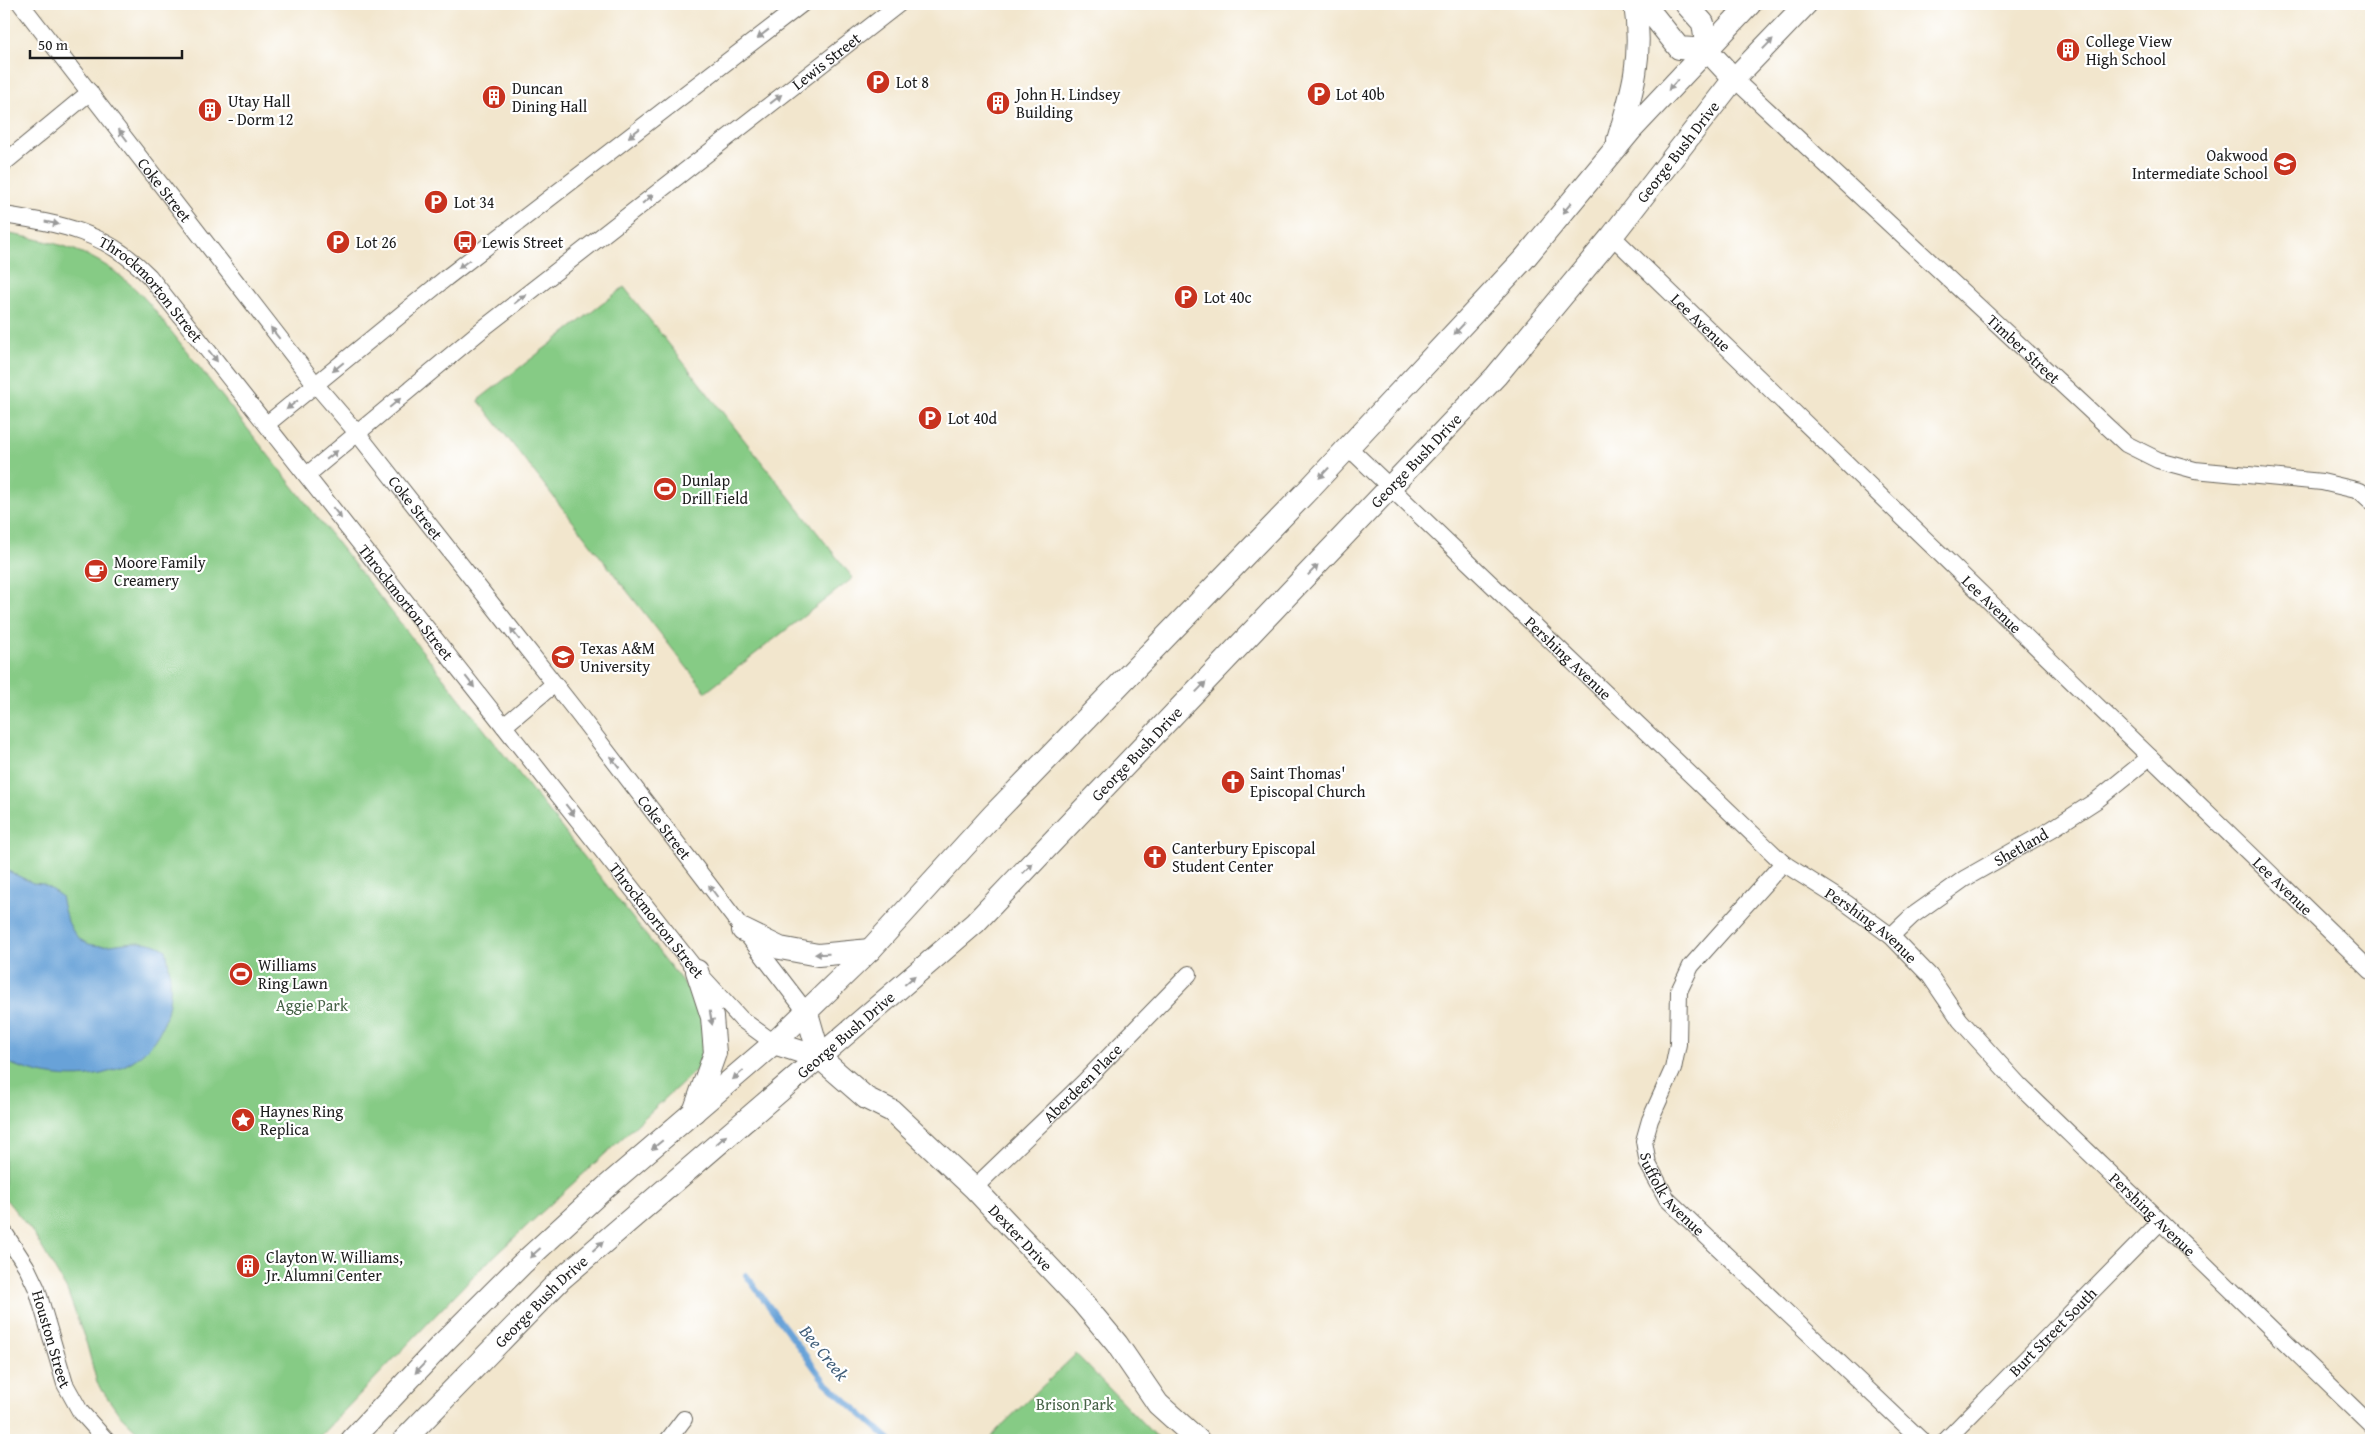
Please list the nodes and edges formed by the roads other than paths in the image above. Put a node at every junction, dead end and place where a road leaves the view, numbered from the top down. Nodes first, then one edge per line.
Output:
1 (21, 4) edge
2 (802, 4) edge
3 (899, 4) edge
4 (1635, 4) edge
5 (1644, 4) edge
6 (1686, 4) edge
7 (1750, 4) edge
8 (1806, 4) edge
9 (1707, 50) junction
10 (1734, 79) junction
11 (90, 92) junction
12 (1615, 150) junction
13 (4, 163) edge
14 (4, 215) edge
15 (1612, 236) junction
16 (316, 385) junction
17 (267, 424) junction
18 (358, 434) junction
19 (1348, 447) junction
20 (307, 475) junction
21 (1390, 490) junction
22 (2371, 501) edge
23 (554, 684) junction
24 (504, 726) junction
25 (2150, 757) junction
26 (1783, 863) junction
27 (743, 930) junction
28 (1891, 936) junction
29 (870, 950) junction
30 (2371, 971) edge
31 (697, 972) junction
32 (1189, 974) dead end
33 (807, 1013) junction
34 (774, 1043) junction
35 (820, 1058) junction
36 (694, 1113) junction
37 (974, 1188) junction
38 (2159, 1223) junction
39 (4, 1232) edge
40 (684, 1419) dead end
41 (2371, 1425) edge
42 (106, 1440) edge
43 (352, 1440) edge
44 (404, 1440) edge
45 (668, 1440) edge
46 (1198, 1440) edge
47 (1922, 1440) edge
48 (1946, 1440) edge

1 - 11 street, Coke Street
2 -> 16 street
18 -> 3 street, Lewis Street
4 - 12 main road
5 - 9 main road
6 - 9 main road
7 - 9 main road
10 -> 8 main road, George Bush Drive
9 - 10 main road
9 -> 12 main road
10 - 15 main road, George Bush Drive
10 - 22 street, Timber Street
11 - 13 street
16 -> 11 street, Coke Street
12 -> 19 main road
14 -> 17 street, Throckmorton Street
15 - 21 main road, George Bush Drive
15 - 25 street, Lee Avenue
16 -> 17 street
16 - 18 street, Coke Street
17 - 20 street, Throckmorton Street
20 -> 18 street, Lewis Street
23 -> 18 street, Coke Street
19 - 21 street, Pershing Avenue
19 -> 29 main road
20 -> 24 street, Throckmorton Street
21 - 26 street, Pershing Avenue
35 -> 21 main road, George Bush Drive
23 - 24 street
27 -> 23 street, Coke Street
24 -> 31 street, Throckmorton Street
25 - 28 street, Shetland
25 - 30 street, Lee Avenue
26 - 28 street, Pershing Avenue
26 - 47 street, Suffolk Avenue
29 -> 27 main road
27 - 33 street, Coke Street
28 - 38 street, Pershing Avenue
29 - 33 main road
31 - 34 street, Throckmorton Street
31 -> 36 main road
32 - 37 street, Aberdeen Place
33 - 34 main road
33 - 35 main road
34 - 35 main road
34 -> 36 main road
35 - 37 main road, Dexter Drive
44 -> 35 main road, George Bush Drive
36 -> 43 main road
37 - 46 main road, Dexter Drive
38 - 41 street, Pershing Avenue
38 - 48 street, Burt Street South
39 - 42 street, Houston Street
40 - 45 street

